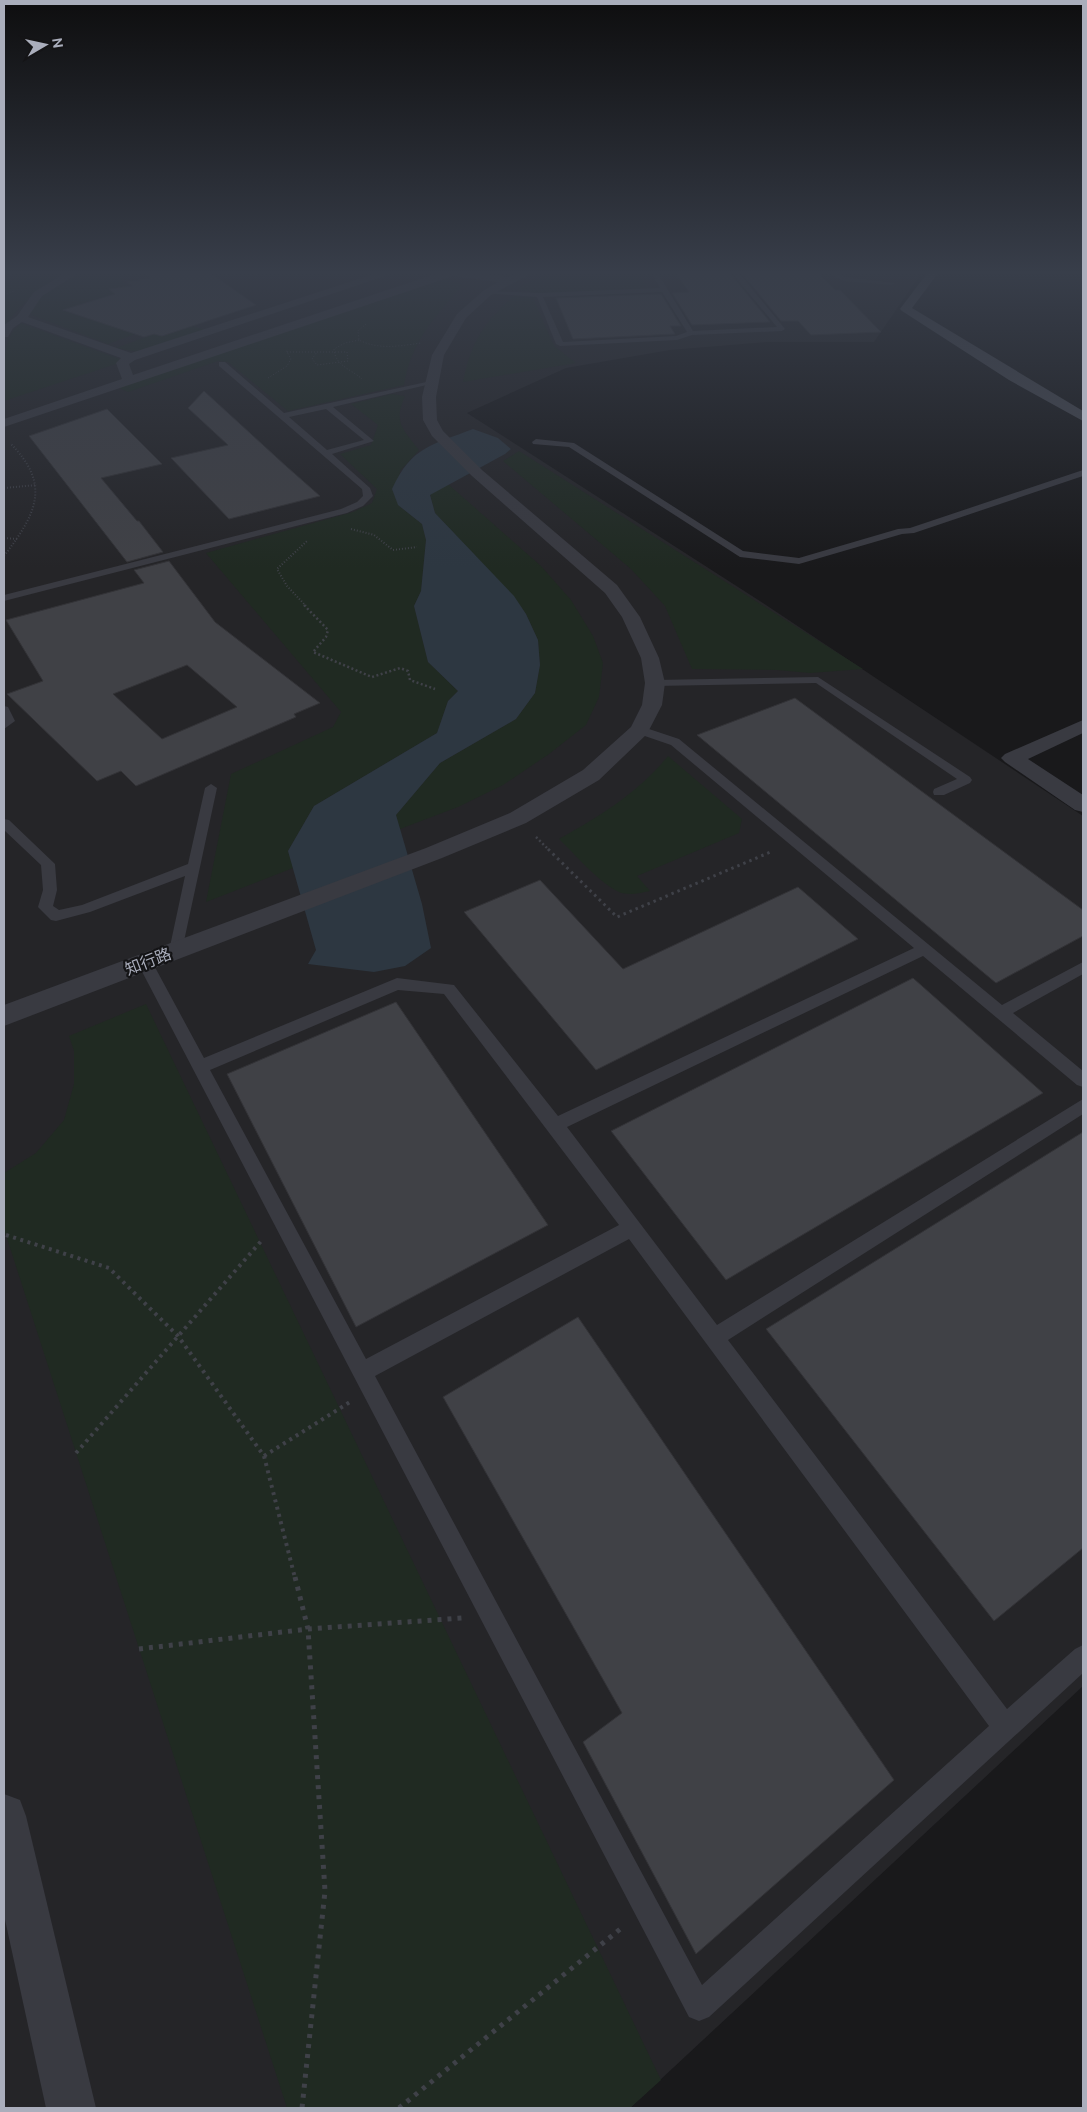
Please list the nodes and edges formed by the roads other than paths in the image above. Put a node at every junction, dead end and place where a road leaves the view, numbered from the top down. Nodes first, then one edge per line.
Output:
1 (125, 371) edge
2 (159, 371) edge
3 (229, 371) edge
4 (434, 371) edge
5 (1005, 371) edge
6 (1020, 371) edge
7 (128, 381) junction
8 (431, 383) junction
9 (328, 406) junction
10 (1083, 406) edge
11 (283, 416) junction
12 (1083, 417) edge
13 (4, 423) edge
14 (536, 442) dead end
15 (326, 453) junction
16 (1083, 473) edge
17 (4, 598) edge
18 (655, 682) junction
19 (4, 710) edge
20 (4, 725) edge
21 (1083, 726) edge
22 (640, 730) junction
23 (211, 788) dead end
24 (939, 792) dead end
25 (1083, 806) edge
26 (4, 823) edge
27 (194, 867) junction
28 (925, 949) junction
29 (176, 951) junction
30 (145, 962) junction
31 (1083, 967) edge
32 (1002, 1012) junction
33 (4, 1016) edge
34 (200, 1067) junction
35 (1083, 1080) edge
36 (1083, 1106) edge
37 (555, 1125) junction
38 (632, 1228) junction
39 (714, 1338) junction
40 (367, 1380) junction
41 (1083, 1658) edge
42 (1006, 1728) junction
43 (4, 1816) edge
44 (71, 2108) edge

1 - 7 street
2 - 7 street
3 - 11 lane
4 - 8 street
5 - 12 street
6 - 10 street
7 - 13 street
8 - 9 lane
8 - 18 street
9 - 11 lane
9 - 15 lane
11 - 15 lane
14 - 16 lane
15 - 17 lane
18 - 22 street, 知行路
18 - 24 lane
19 - 20 lane
21 - 25 street
22 - 28 lane
22 - 29 street, 知行路
23 - 27 lane
26 - 27 lane
27 - 29 lane
28 - 32 lane
28 - 37 lane
29 - 30 street, 知行路
30 - 33 street, 知行路
30 - 34 lane
31 - 32 lane
32 - 35 lane
34 - 37 lane
34 - 40 lane
36 - 39 lane
37 - 38 lane
38 - 39 lane
38 - 40 lane
39 - 42 lane
40 - 42 lane
41 - 42 lane
43 - 44 street

